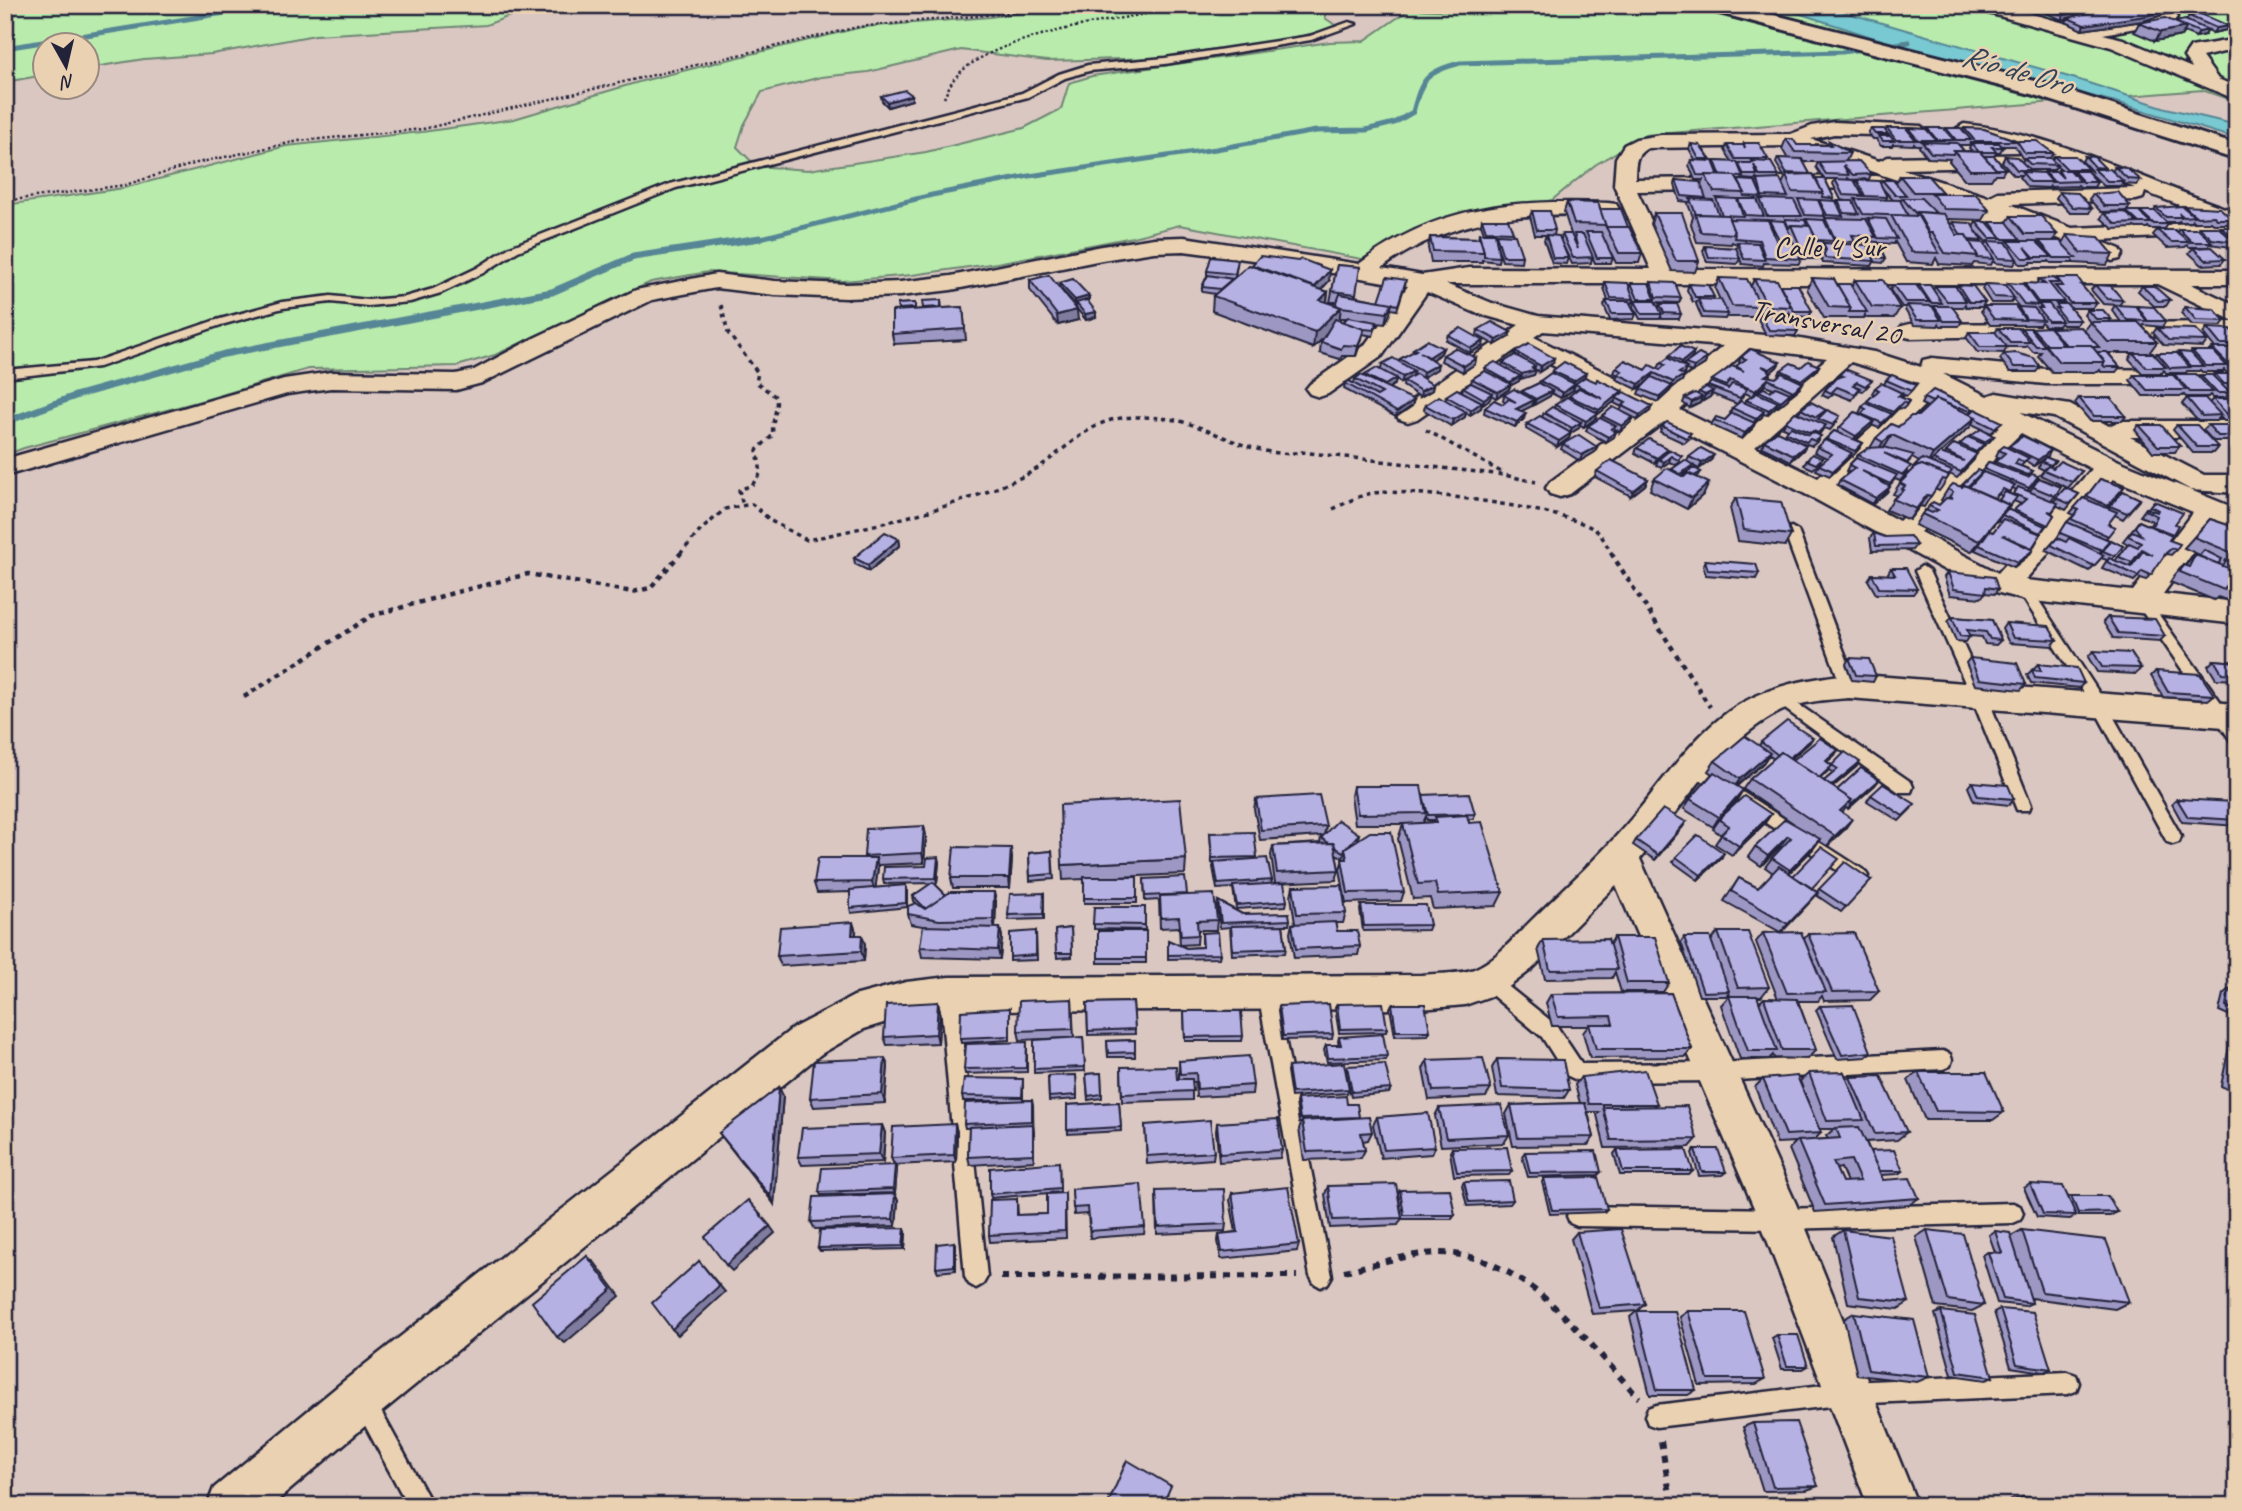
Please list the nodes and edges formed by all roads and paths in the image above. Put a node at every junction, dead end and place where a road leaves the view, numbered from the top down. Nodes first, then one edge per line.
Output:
1 (1091, 5) edge
2 (1154, 5) edge
3 (1711, 5) edge
4 (1980, 5) edge
5 (2040, 5) edge
6 (2149, 5) edge
7 (2004, 12) junction
8 (1352, 24) dead end
9 (2083, 32) junction
10 (2237, 44) edge
11 (2213, 85) junction
12 (2237, 94) edge
13 (934, 117) junction
14 (1795, 140) junction
15 (2237, 153) edge
16 (2089, 160) junction
17 (1870, 164) junction
18 (1925, 183) junction
19 (1625, 185) junction
20 (2166, 193) junction
21 (1976, 199) junction
22 (5, 201) edge
23 (2206, 209) junction
24 (2021, 215) junction
25 (1639, 216) junction
26 (2237, 219) edge
27 (1670, 222) edge
28 (1880, 222) edge
29 (2237, 227) edge
30 (2070, 234) junction
31 (1364, 271) junction
32 (1666, 276) junction
33 (2160, 277) junction
34 (2237, 277) edge
35 (1876, 278) junction
36 (716, 281) junction
37 (1422, 282) junction
38 (2237, 315) edge
39 (2237, 329) edge
40 (1527, 331) junction
41 (1910, 331) junction
42 (1744, 340) junction
43 (1847, 353) junction
44 (1932, 372) junction
45 (5, 374) edge
46 (2033, 377) junction
47 (2237, 377) edge
48 (1319, 389) dead end
49 (1979, 400) junction
50 (2061, 410) junction
51 (1663, 411) junction
52 (1408, 414) joint
53 (2018, 421) junction
54 (2096, 429) junction
55 (2237, 429) edge
56 (1738, 448) junction
57 (2109, 467) junction
58 (5, 468) edge
59 (1504, 475) junction
60 (2237, 484) edge
61 (1560, 488) joint
62 (1821, 491) junction
63 (743, 506) junction
64 (1333, 509) dead end
65 (2209, 510) junction
66 (2237, 520) edge
67 (1791, 531) edge
68 (1903, 533) junction
69 (1922, 571) dead end
70 (2014, 588) junction
71 (2142, 601) junction
72 (2237, 613) edge
73 (1849, 686) junction
74 (1979, 696) junction
75 (244, 697) dead end
76 (1779, 697) junction
77 (2100, 706) junction
78 (2232, 723) edge
79 (1726, 731) junction
80 (1691, 765) junction
81 (1905, 788) dead end
82 (2023, 805) dead end
83 (2173, 837) dead end
84 (1621, 856) junction
85 (1859, 876) edge
86 (1488, 981) junction
87 (949, 993) junction
88 (1268, 993) junction
89 (1943, 1060) dead end
90 (1718, 1072) junction
91 (2013, 1213) dead end
92 (1577, 1216) edge
93 (1781, 1219) junction
94 (1321, 1276) junction
95 (976, 1277) joint
96 (2068, 1383) dead end
97 (1848, 1393) junction
98 (361, 1398) junction
99 (1656, 1416) junction
100 (232, 1506) edge
101 (421, 1506) edge
102 (1672, 1506) edge
103 (1893, 1506) edge

1 - 22 path
2 - 13 path
3 - 15 main road
4 - 7 street
5 - 7 street
6 - 9 street
7 - 9 street
8 - 13 lane
9 - 11 street
10 - 11 street
11 - 12 street
13 - 45 lane
14 - 16 street
14 - 17 street
14 - 19 street
16 - 17 street
16 - 20 street
17 - 18 street
18 - 19 street
18 - 21 street
19 - 25 street
20 - 21 street
20 - 23 street
21 - 24 street
23 - 24 street
23 - 26 street
24 - 28 street
24 - 30 street
25 - 27 street
25 - 31 street
25 - 32 street
29 - 30 street
30 - 33 street
31 - 36 street
31 - 37 street
32 - 35 street, Calle 4 Sur
32 - 37 street, Calle 4 Sur
33 - 34 street, Calle 4 Sur
33 - 35 street, Calle 4 Sur
33 - 38 street
35 - 41 street
36 - 58 street
36 - 63 path
37 - 40 street, Transversal 20
37 - 48 street
39 - 41 street
40 - 42 street, Transversal 20
40 - 51 street
40 - 52 street
41 - 44 street
42 - 43 street, Transversal 20
42 - 51 street
43 - 44 street, Transversal 20
43 - 56 street
44 - 46 street
44 - 49 street, Transversal 20
44 - 62 street
46 - 47 street
46 - 50 street
49 - 50 street
49 - 53 street, Transversal 20
50 - 54 street
51 - 56 street
51 - 61 street
52 - 59 path
53 - 57 street, Transversal 20
53 - 68 street
54 - 55 street
54 - 60 street
56 - 62 street
57 - 65 street, Transversal 20
57 - 70 street
59 - 61 path
59 - 63 path
62 - 68 street
63 - 75 path
64 - 79 path
65 - 66 street, Transversal 20
65 - 71 street
67 - 73 lane
68 - 70 street
69 - 74 lane
70 - 71 street
70 - 77 lane
71 - 72 street
71 - 78 lane
73 - 74 street
73 - 76 street
74 - 77 street
74 - 82 lane
76 - 79 street
76 - 81 lane
77 - 78 street
77 - 83 lane
79 - 80 street
80 - 84 street
80 - 85 lane
84 - 86 street
84 - 90 street
86 - 88 street
86 - 90 lane
87 - 88 street
87 - 95 lane
87 - 98 street
88 - 94 lane
89 - 90 lane
90 - 93 street
91 - 93 lane
92 - 93 lane
93 - 97 street
94 - 95 path
94 - 99 path
96 - 97 lane
97 - 99 lane
97 - 103 street
98 - 100 street
98 - 101 lane
99 - 102 path

